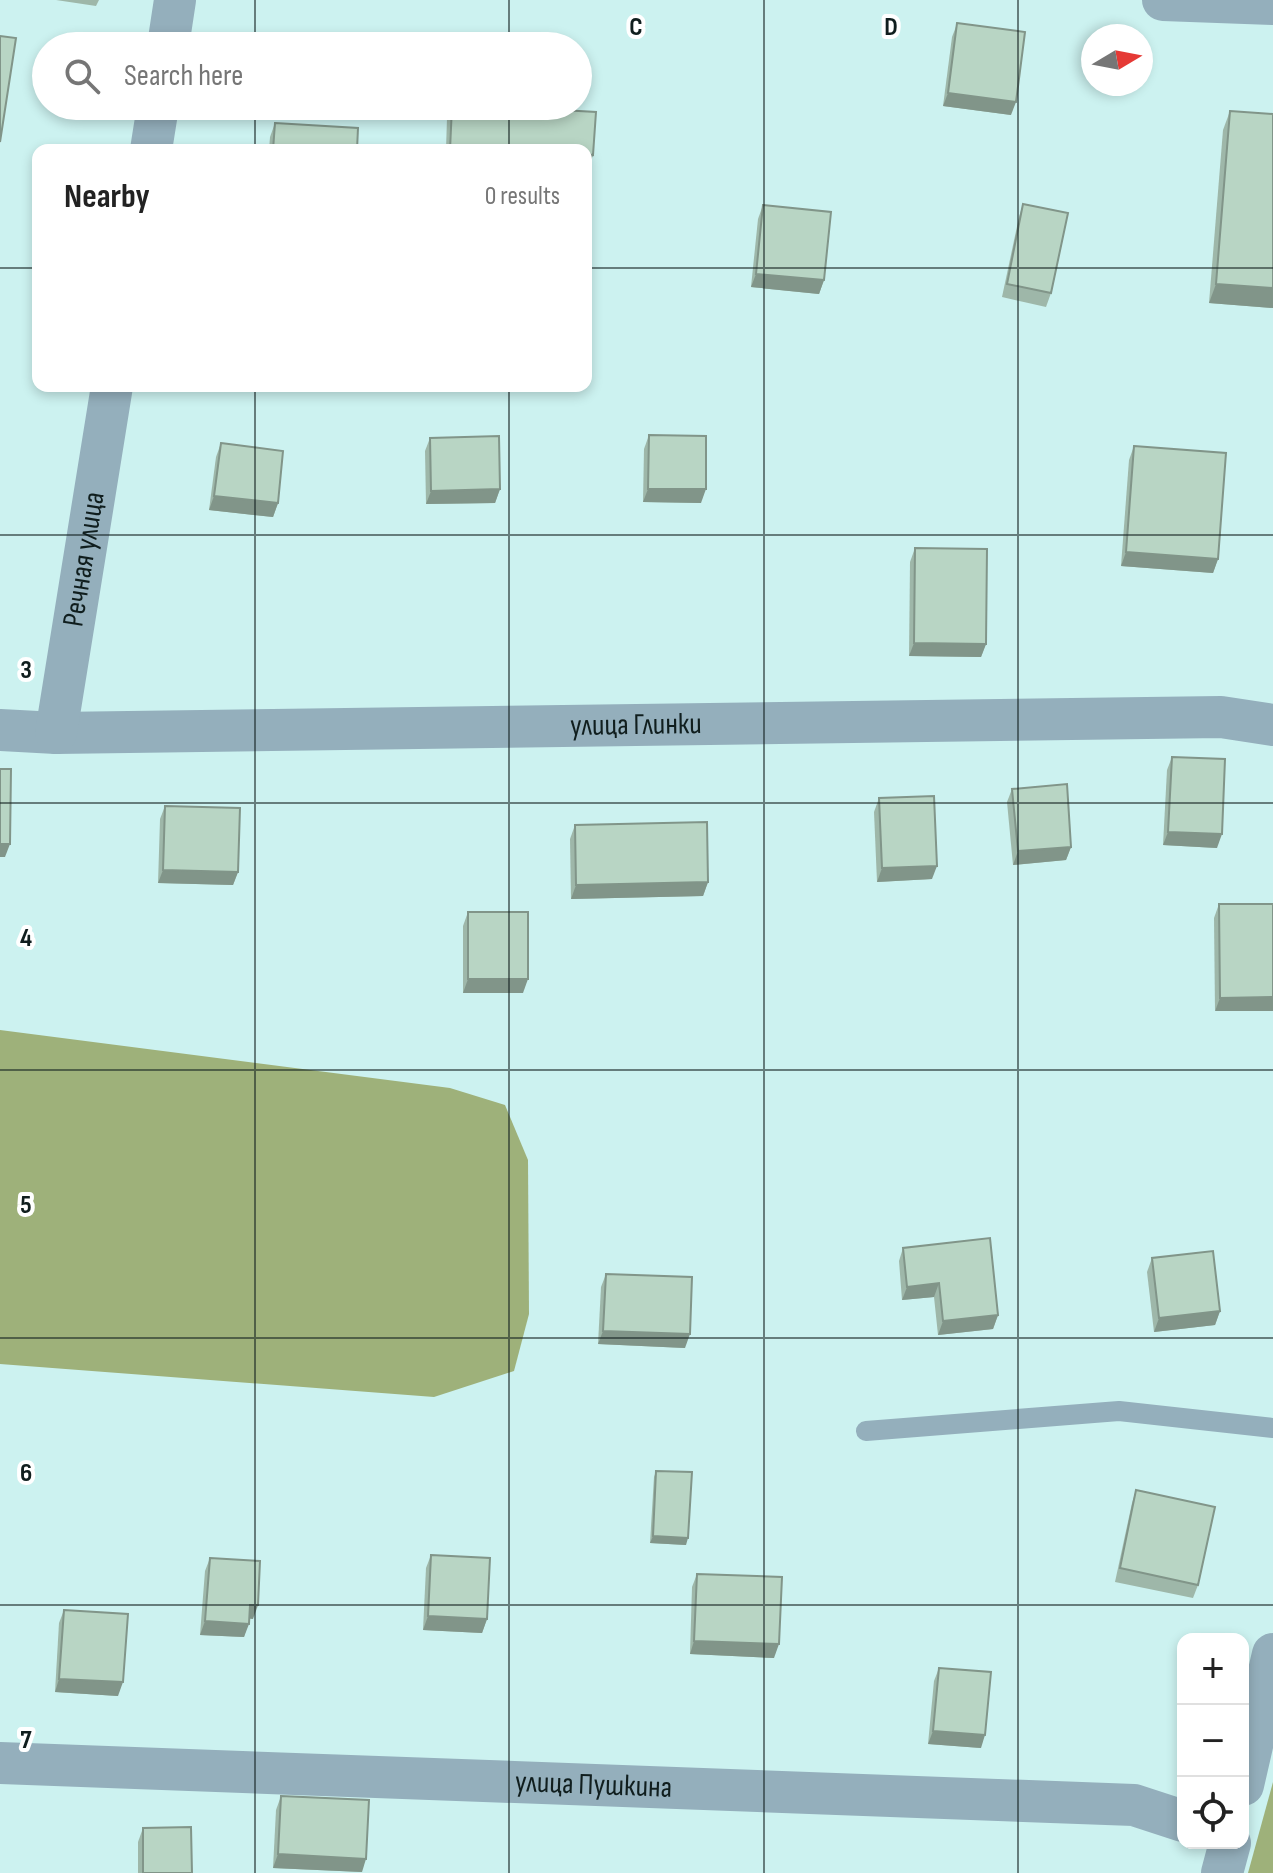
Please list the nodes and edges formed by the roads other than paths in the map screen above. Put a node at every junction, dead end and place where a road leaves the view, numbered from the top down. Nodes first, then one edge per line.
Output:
1 (175, 0) edge
2 (1163, 0) edge
3 (1273, 4) edge
4 (170, 32) edge
5 (156, 120) edge
6 (152, 144) edge
7 (111, 392) edge
8 (1273, 725) edge
9 (0, 730) edge
10 (56, 733) junction
11 (1273, 1428) edge
12 (866, 1431) dead end
13 (1273, 1654) edge
14 (0, 1763) edge
15 (1245, 1777) edge
16 (1177, 1818) edge

1 - 4 street
2 - 3 street
5 - 6 street
7 - 10 street, Речная улица
8 - 10 street, улица Глинки
9 - 10 street, улица Глинки
11 - 12 lane
13 - 15 street
14 - 16 street, улица Пушкина

